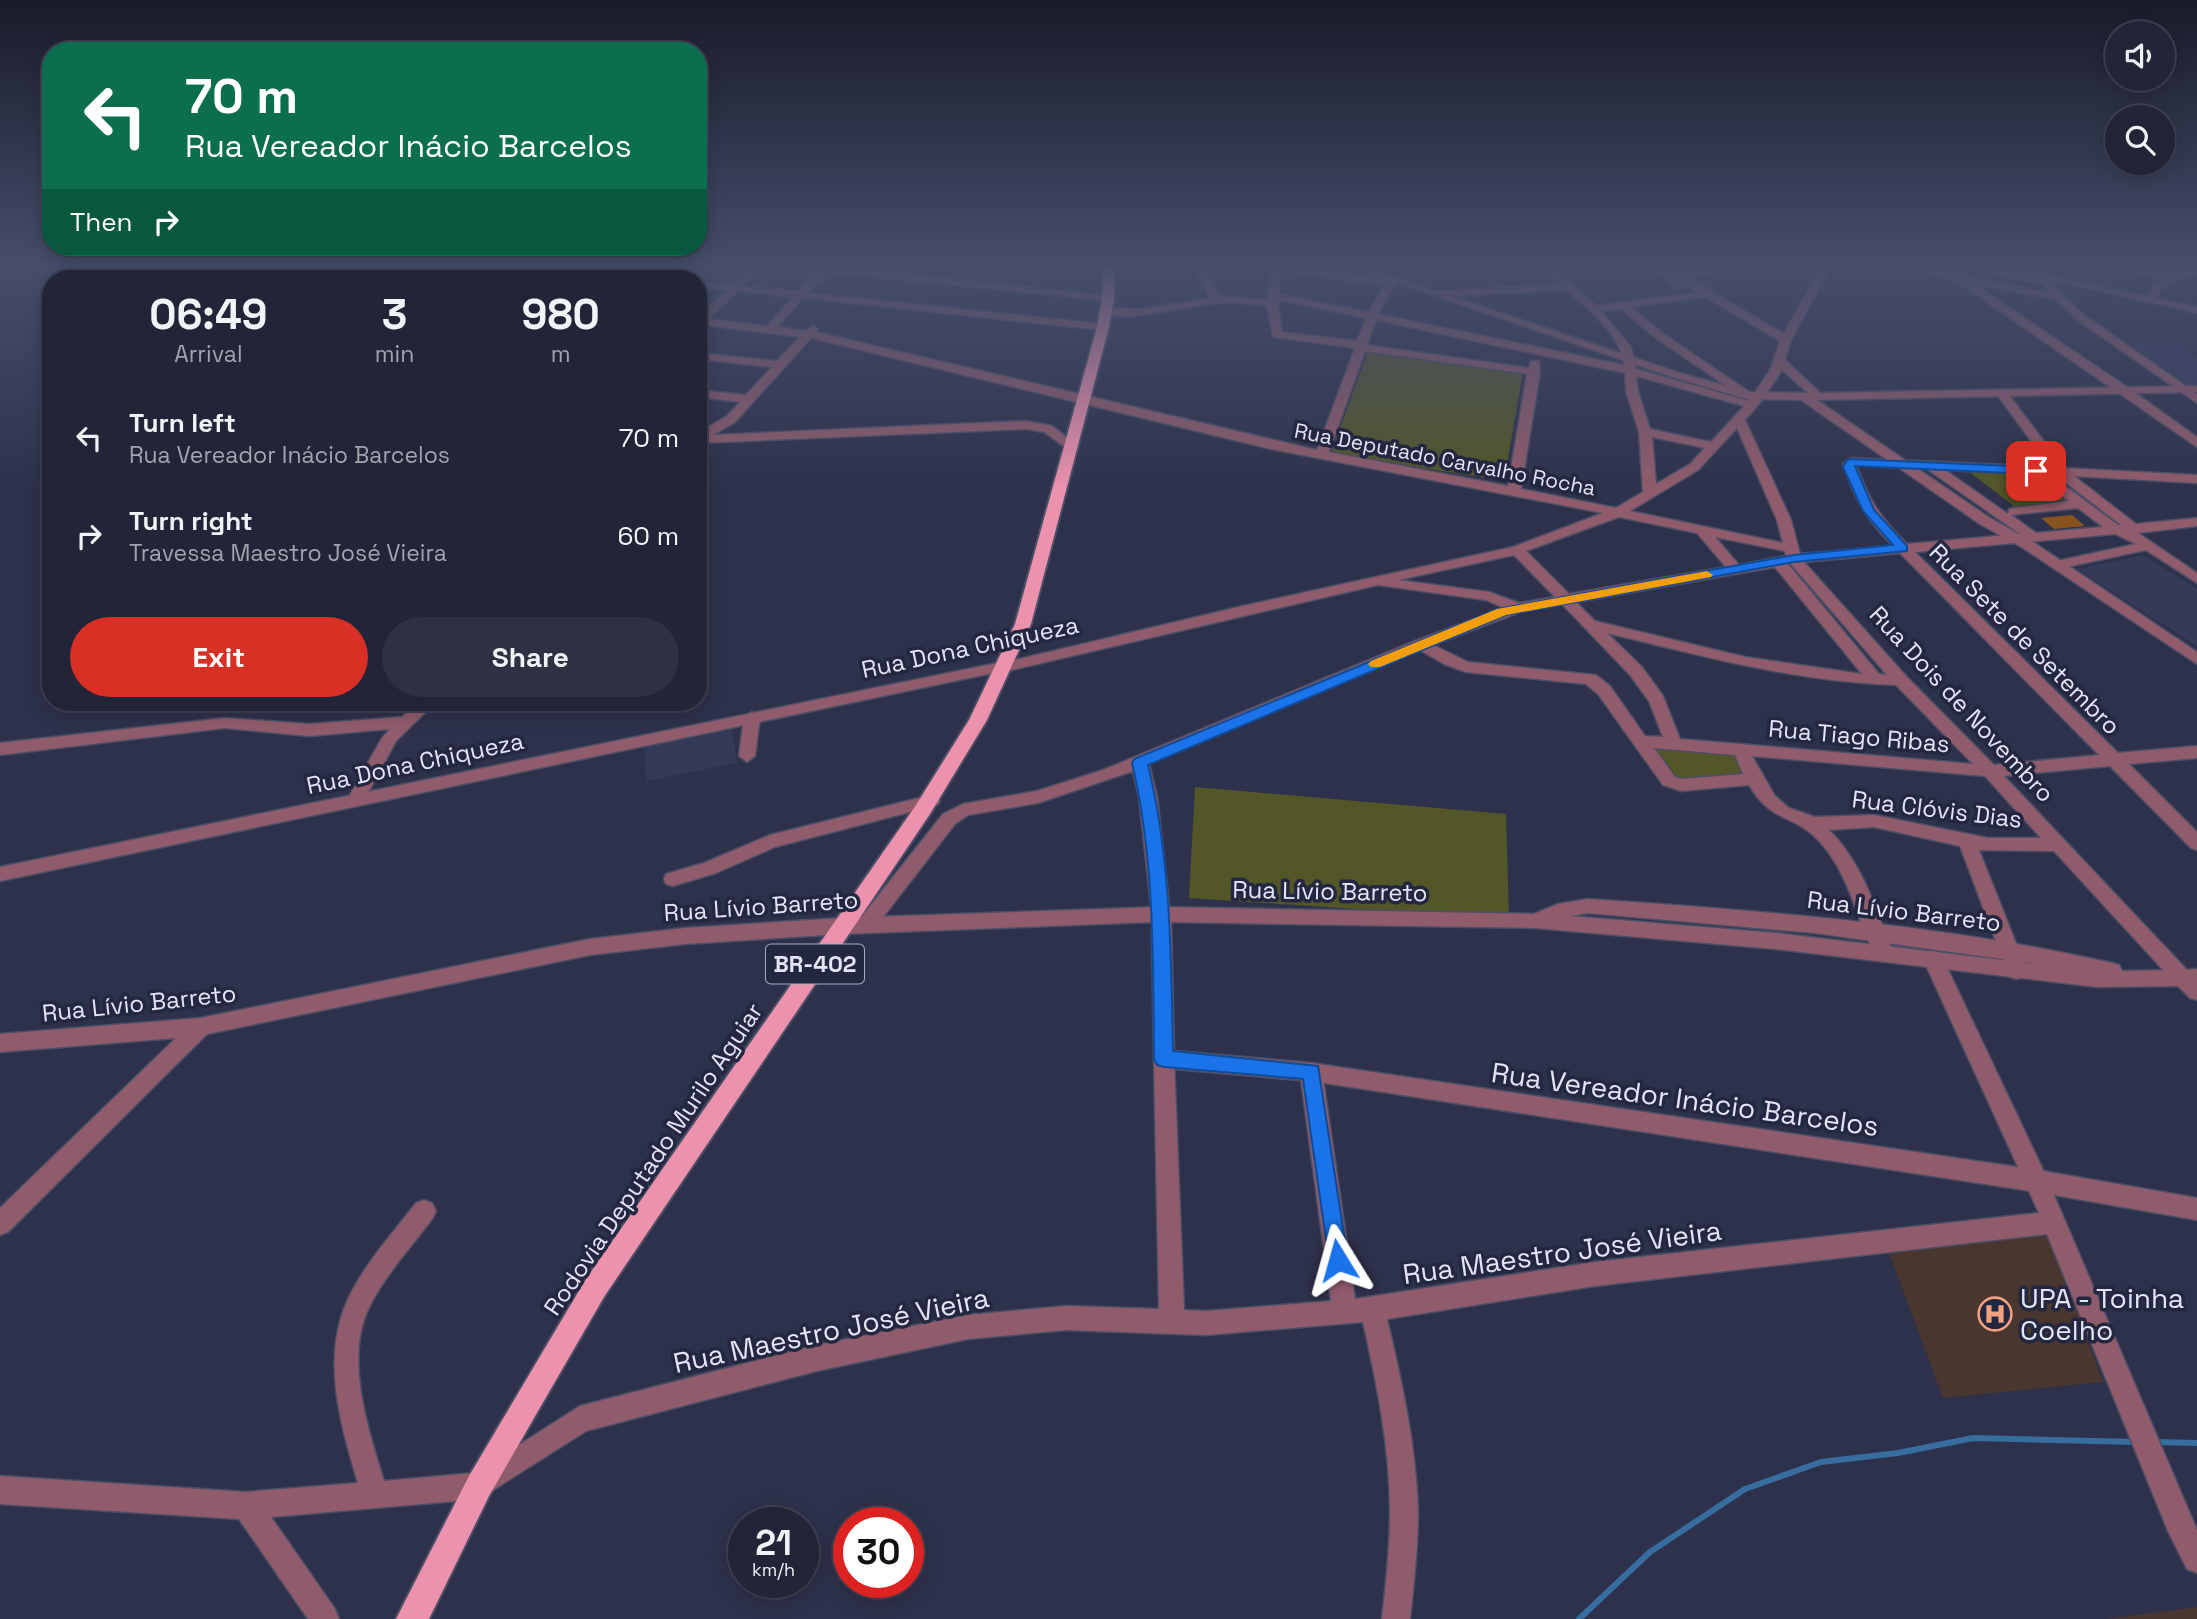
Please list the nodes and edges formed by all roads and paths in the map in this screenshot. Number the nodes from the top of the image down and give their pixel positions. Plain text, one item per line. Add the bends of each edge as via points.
1 (801, 342) edge
2 (855, 342) edge
3 (1099, 342) edge
4 (1320, 342) edge
5 (1363, 342) edge
6 (1496, 342) edge
7 (1568, 342) edge
8 (1621, 342) edge
9 (1668, 342) edge
10 (1786, 342) edge
11 (2058, 342) edge
12 (2114, 342) edge
13 (1361, 346) junction
14 (1537, 350) junction
15 (707, 357) edge
16 (1630, 364) junction
17 (779, 365) junction
18 (1778, 366) junction
19 (1534, 372) junction
20 (2197, 389) edge
21 (2183, 390) junction
22 (2126, 391) junction
23 (2002, 393) junction
24 (707, 394) edge
25 (1804, 397) junction
26 (1819, 397) junction
27 (749, 399) junction
28 (1088, 399) junction
29 (1753, 399) junction
30 (2197, 399) edge
31 (1739, 420) junction
32 (1861, 431) junction
33 (1645, 432) junction
34 (707, 433) edge
35 (707, 438) edge
36 (2197, 443) edge
37 (1072, 446) junction
38 (1714, 446) junction
39 (1321, 456) junction
40 (1910, 465) junction
41 (1932, 466) junction
42 (1954, 466) junction
43 (2036, 471) junction
44 (2060, 472) junction
45 (2197, 479) edge
46 (1514, 491) junction
47 (1650, 493) junction
48 (2080, 504) junction
49 (2014, 512) junction
50 (1617, 513) junction
51 (2197, 522) edge
52 (2115, 529) junction
53 (1702, 530) junction
54 (2134, 532) junction
55 (2029, 539) junction
56 (2146, 546) junction
57 (1903, 548) junction
58 (1517, 550) junction
59 (1787, 556) junction
60 (2057, 565) junction
61 (1735, 569) junction
62 (2197, 579) edge
63 (1375, 581) junction
64 (1566, 599) junction
65 (1517, 608) junction
66 (1593, 625) junction
67 (1420, 644) junction
68 (2196, 657) edge
69 (1007, 666) junction
70 (1875, 680) junction
71 (1900, 680) junction
72 (419, 711) edge
73 (752, 717) junction
74 (407, 722) junction
75 (1642, 741) junction
76 (1673, 743) junction
77 (0, 749) edge
78 (1741, 750) junction
79 (2197, 752) edge
80 (747, 756) dead end
81 (2114, 760) junction
82 (1140, 763) junction
83 (1990, 771) junction
84 (1753, 779) junction
85 (356, 800) junction
86 (931, 801) junction
87 (1812, 824) junction
88 (1967, 841) junction
89 (2197, 843) edge
90 (2056, 844) junction
91 (2, 877) edge
92 (673, 879) dead end
93 (1161, 914) junction
94 (1535, 920) junction
95 (866, 925) junction
96 (842, 926) junction
97 (1875, 931) junction
98 (2011, 951) junction
99 (1883, 952) junction
100 (1933, 959) junction
101 (2017, 971) junction
102 (2141, 979) junction
103 (2192, 982) edge
104 (201, 1027) junction
105 (0, 1044) edge
106 (1164, 1059) junction
107 (1311, 1072) junction
108 (2037, 1181) junction
109 (2197, 1209) edge
110 (424, 1211) dead end
111 (2053, 1222) junction
112 (0, 1224) edge
113 (1372, 1309) junction
114 (1345, 1311) junction
115 (1172, 1321) junction
116 (479, 1486) junction
117 (0, 1490) edge
118 (375, 1495) junction
119 (246, 1506) junction
120 (2197, 1559) edge
121 (325, 1619) edge
122 (412, 1619) edge
123 (1396, 1619) edge

1 - 17 street
2 - 28 street, Rua Deputado Carvalho Rocha
3 - 28 highway, Rodovia Deputado Murilo Aguiar / BR-402
4 - 13 street
5 - 13 street
6 - 14 street
7 - 16 street
8 - 16 street
9 - 29 street
10 - 18 street, Rua Dona Chiqueza
11 - 22 street
12 - 21 street
13 - 19 street
13 - 39 street
14 - 16 street
14 - 19 street
15 - 17 street
16 - 29 street
16 - 33 street via 1632,391
17 - 27 street
18 - 25 street
18 - 26 street
18 - 29 street, Rua Dona Chiqueza
19 - 46 street
20 - 21 street
21 - 22 street
21 - 30 street
22 - 23 street
22 - 36 street
23 - 26 street
23 - 44 street
24 - 27 street
25 - 26 street
25 - 29 street
25 - 32 street
26 - 32 street
27 - 34 street via 730,419
28 - 37 highway, Rodovia Deputado Murilo Aguiar / BR-402
28 - 39 street, Rua Deputado Carvalho Rocha
29 - 31 street, Rua Dona Chiqueza
31 - 38 street, Rua Dona Chiqueza
31 - 59 street, Rua Dois de Novembro via 1784,520
32 - 40 street
33 - 38 street
33 - 47 street
35 - 37 street via 1026,425 1048,429
37 - 69 highway, Rodovia Deputado Murilo Aguiar / BR-402
38 - 47 street, Rua Dona Chiqueza via 1694,467
39 - 46 street, Rua Deputado Carvalho Rocha
40 - 41 street
40 - 55 street via 1991,521
40 - 57 street, Rua Sete de Setembro via 1849,464 1869,511
41 - 42 street
41 - 55 street
42 - 43 street
42 - 49 street
43 - 44 street
43 - 48 street
44 - 45 street
44 - 54 street
46 - 50 street, Rua Deputado Carvalho Rocha
47 - 50 street, Rua Dona Chiqueza
48 - 49 street
48 - 52 street
49 - 55 street
50 - 53 street, Rua Deputado Carvalho Rocha
50 - 58 street, Rua Dona Chiqueza
51 - 54 street
52 - 54 street
52 - 55 street
53 - 59 street, Rua Deputado Carvalho Rocha
53 - 61 street
54 - 56 street
55 - 57 street
55 - 60 street
56 - 60 street
56 - 62 street
57 - 59 street
57 - 81 street, Rua Sete de Setembro
58 - 63 street, Rua Dona Chiqueza
58 - 64 street
59 - 61 street
59 - 70 street
59 - 71 street, Rua Dois de Novembro
60 - 68 street
61 - 64 street
63 - 65 street via 1489,596
63 - 69 street, Rua Dona Chiqueza
64 - 65 street
64 - 66 street
65 - 67 street
66 - 70 street via 1810,673
66 - 76 street via 1648,686
67 - 75 street via 1466,667 1590,679 1604,690
67 - 82 street
69 - 73 street, Rua Dona Chiqueza
69 - 86 highway, Rodovia Deputado Murilo Aguiar / BR-402
70 - 71 street
71 - 83 street, Rua Dois de Novembro
72 - 74 street
73 - 80 street
73 - 85 street, Rua Dona Chiqueza
74 - 77 street via 309,730 225,723
74 - 85 street via 390,738
75 - 76 street, Rua Tiago Ribas
75 - 84 street via 1662,774 1674,784
76 - 78 street, Rua Tiago Ribas
78 - 83 street, Rua Tiago Ribas
78 - 84 street
79 - 81 street, Rua Tiago Ribas
81 - 83 street, Rua Tiago Ribas
81 - 89 street, Rua Sete de Setembro
82 - 93 street
82 - 95 street via 1057,791 955,814
83 - 90 street, Rua Dois de Novembro
84 - 87 street via 1778,808
85 - 91 street, Rua Dona Chiqueza
86 - 92 street via 771,842
86 - 96 highway, Rodovia Deputado Murilo Aguiar / BR-402
87 - 88 street, Rua Clóvis Dias via 1892,823
87 - 97 street via 1845,862
88 - 90 street, Rua Clóvis Dias
88 - 98 street
90 - 103 street, Rua Dois de Novembro
93 - 94 street, Rua Lívio Barreto
93 - 95 street, Rua Lívio Barreto
93 - 106 street
94 - 97 street, Rua Lívio Barreto via 1588,906
94 - 99 street, Rua Lívio Barreto
95 - 96 street, Rua Lívio Barreto
96 - 104 street, Rua Lívio Barreto via 590,947
96 - 116 highway, Rodovia Deputado Murilo Aguiar / BR-402 via 595,1288
97 - 98 street, Rua Lívio Barreto
97 - 99 street
98 - 101 street
98 - 102 street, Rua Lívio Barreto
99 - 100 street, Rua Lívio Barreto
100 - 101 street, Rua Lívio Barreto
100 - 108 street
101 - 102 street, Rua Lívio Barreto
102 - 103 street, Rua Lívio Barreto
104 - 105 street, Rua Lívio Barreto
104 - 112 street
106 - 107 street, Rua Vereador Inácio Barcelos
106 - 115 street
107 - 108 street, Rua Vereador Inácio Barcelos
107 - 114 street
108 - 109 street, Rua Vereador Inácio Barcelos
108 - 111 street
110 - 118 street via 365,1292 351,1320 348,1354 354,1424
111 - 113 street, Rua Maestro José Vieira via 1608,1273
111 - 120 street
113 - 114 street, Rua Maestro José Vieira
113 - 123 street via 1401,1471 1404,1511
114 - 115 street, Rua Maestro José Vieira via 1206,1323
115 - 116 street, Rua Maestro José Vieira via 1066,1318 999,1323 817,1358 580,1419
116 - 118 street
116 - 122 highway, Rodovia Deputado Murilo Aguiar / BR-402
117 - 119 street
118 - 119 street
119 - 121 street

